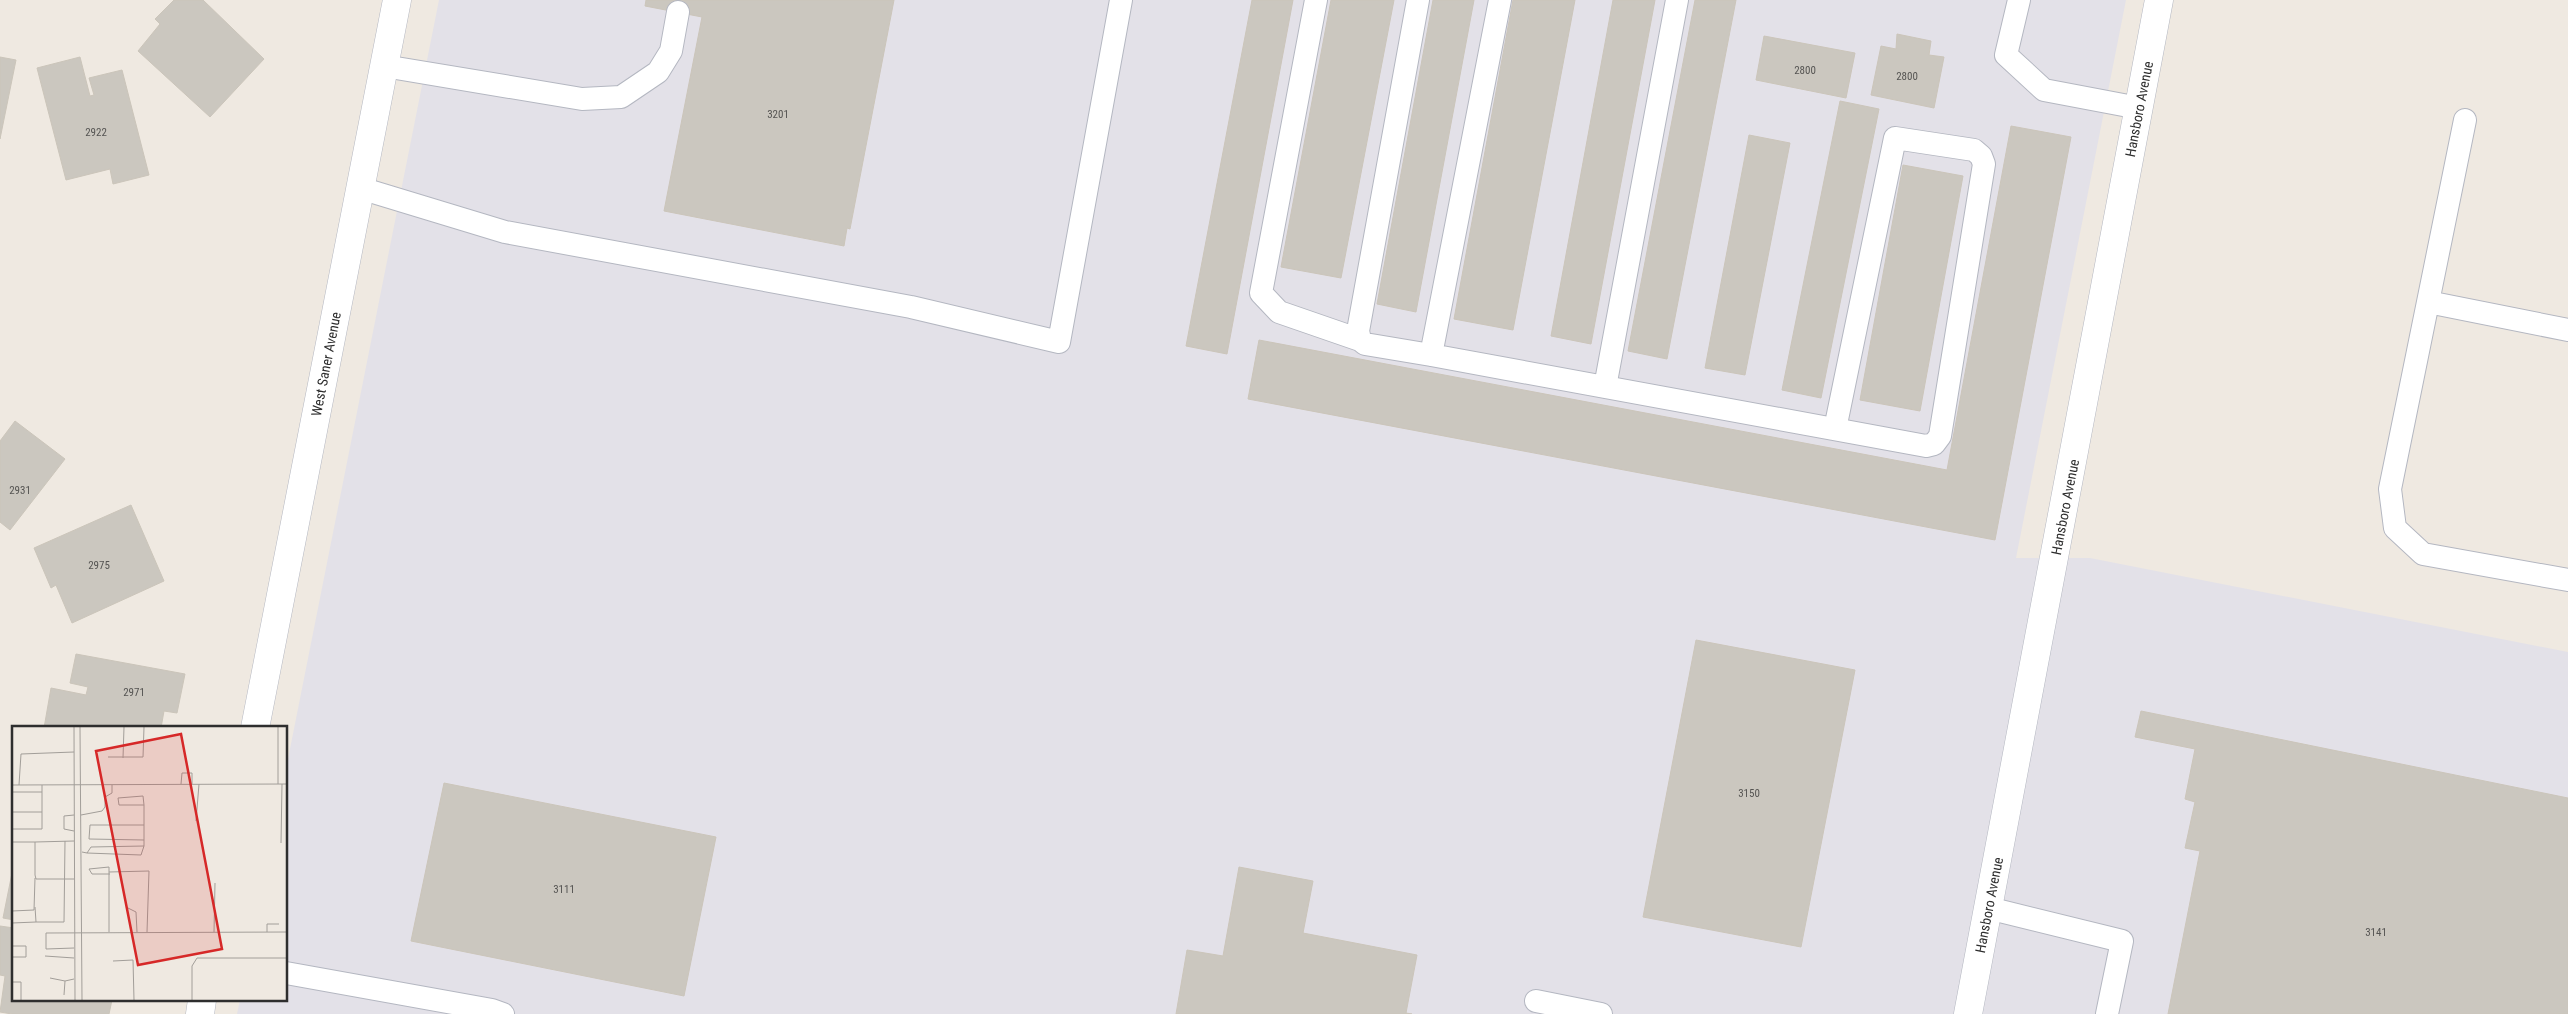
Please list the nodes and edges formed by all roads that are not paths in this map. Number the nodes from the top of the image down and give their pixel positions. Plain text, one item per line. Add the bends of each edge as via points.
1 (397, 0) edge
2 (1121, 0) edge
3 (1316, 0) edge
4 (1418, 0) edge
5 (1500, 0) edge
6 (1677, 0) edge
7 (2019, 0) edge
8 (2160, 0) edge
9 (678, 12) dead end
10 (384, 66) junction
11 (2139, 108) junction
12 (2465, 120) dead end
13 (360, 188) junction
14 (2428, 302) junction
15 (2568, 330) edge
16 (1360, 340) junction
17 (1431, 355) junction
18 (1605, 387) junction
19 (1835, 429) junction
20 (2568, 580) edge
21 (256, 726) edge
22 (1988, 908) junction
23 (288, 973) edge
24 (1536, 1001) dead end
25 (503, 1014) edge
26 (1601, 1014) edge
27 (1968, 1014) edge
28 (2107, 1014) edge

1 - 10 street, West Saner Avenue
2 - 13 lane via 1058,342 911,307 505,232
3 - 16 lane via 1261,292 1279,312
4 - 16 lane via 1358,331
5 - 17 lane
6 - 18 lane
7 - 11 lane via 2006,55 2044,90
8 - 11 street, Hansboro Avenue
9 - 10 lane via 671,51 658,72 622,97 582,99
10 - 13 street, West Saner Avenue
11 - 22 street, Hansboro Avenue
12 - 14 lane
13 - 21 street, West Saner Avenue
14 - 15 lane
14 - 20 lane via 2390,489 2395,528 2423,554
16 - 17 lane via 1365,344
17 - 18 lane
18 - 19 lane
19 - 19 lane via 1926,446 1934,444 1940,436 1984,164 1974,150 1895,138
22 - 27 street, Hansboro Avenue
22 - 28 lane via 2122,941
23 - 25 lane
24 - 26 lane

